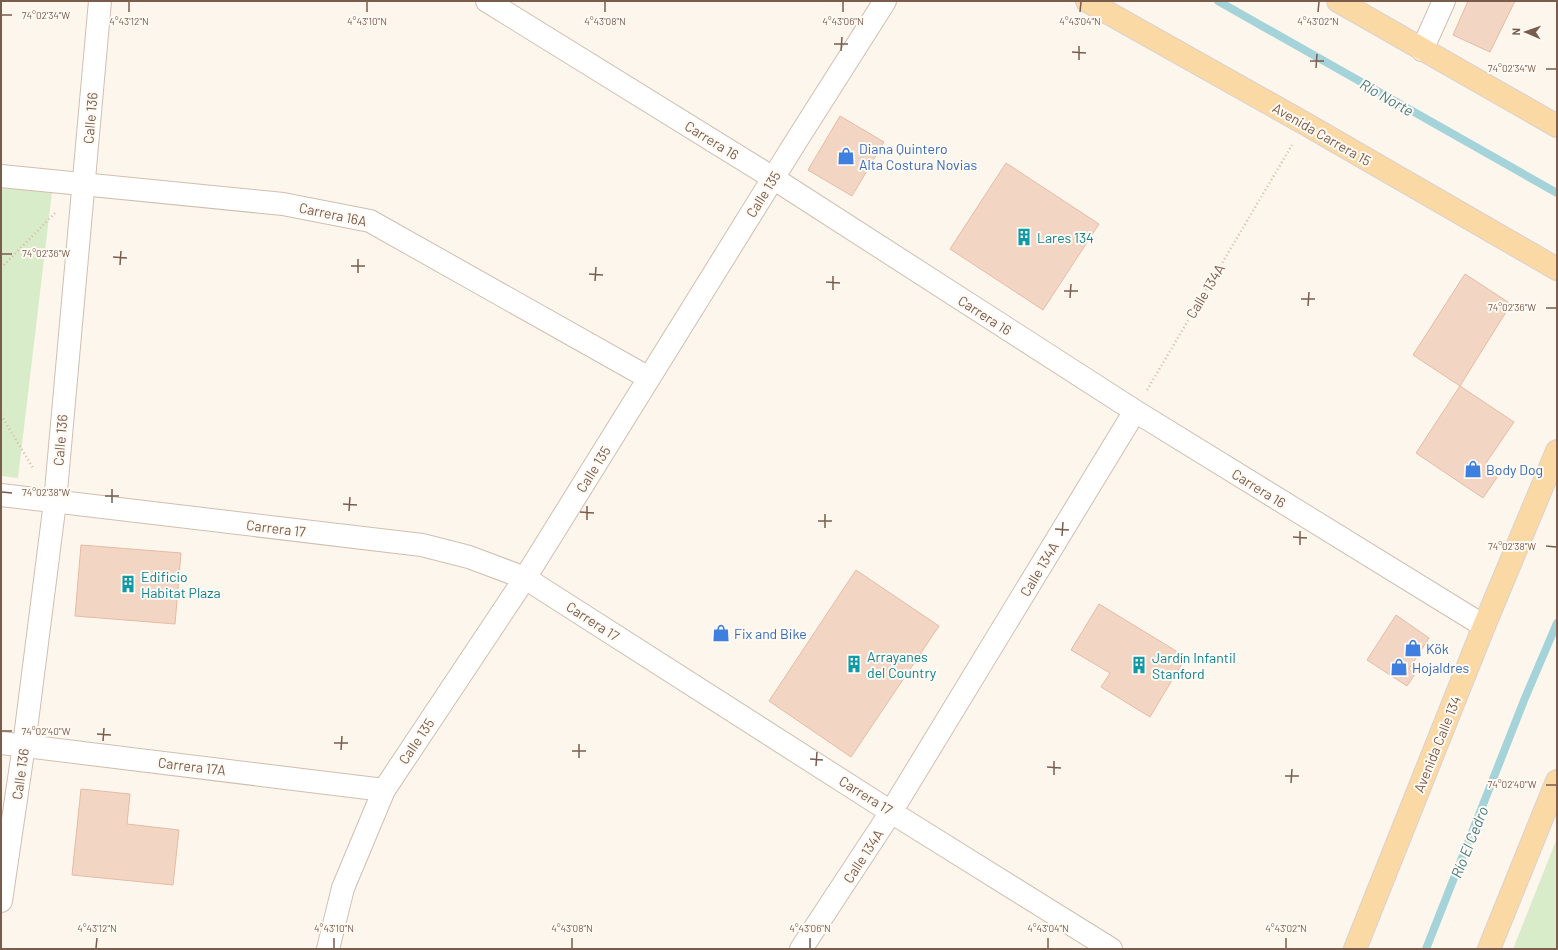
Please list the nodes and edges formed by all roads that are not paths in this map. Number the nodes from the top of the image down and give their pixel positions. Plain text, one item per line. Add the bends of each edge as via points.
1 (100, 1) edge
2 (487, 1) edge
3 (885, 1) edge
4 (1086, 1) edge
5 (1338, 1) edge
6 (1444, 1) edge
7 (1422, 50) junction
8 (1557, 126) edge
9 (1, 176) edge
10 (773, 178) junction
11 (84, 184) junction
12 (1557, 269) edge
13 (649, 378) junction
14 (1134, 411) junction
15 (1557, 451) edge
16 (1, 495) edge
17 (55, 502) junction
18 (524, 578) junction
19 (1484, 626) junction
20 (1, 743) edge
21 (24, 745) junction
22 (1557, 781) edge
23 (384, 790) junction
24 (892, 812) junction
25 (1, 902) edge
26 (328, 949) edge
27 (801, 949) edge
28 (1111, 949) edge
29 (1355, 949) edge
30 (1489, 949) edge

1 - 11 street, Calle 136
2 - 10 street, Carrera 16
3 - 10 street, Calle 135
4 - 12 main road, Avenida Carrera 15
5 - 7 main road
6 - 7 street
7 - 8 main road
9 - 11 street, Carrera 16A
10 - 13 street, Calle 135
10 - 14 street, Carrera 16
11 - 13 street, Carrera 16A via 283,204 370,221
11 - 17 street, Calle 136
13 - 18 street, Calle 135
14 - 19 street, Carrera 16
14 - 24 street, Calle 134A
15 - 19 main road, Avenida Calle 134
16 - 17 street, Carrera 17
17 - 18 street, Carrera 17 via 422,545 469,557
17 - 21 street, Calle 136
18 - 23 street, Calle 135
18 - 24 street, Carrera 17
19 - 29 main road, Avenida Calle 134
20 - 21 street, Carrera 17A
21 - 23 street, Carrera 17A
21 - 25 street, Calle 136
22 - 30 main road
23 - 26 street, Calle 135 via 343,888
24 - 27 street, Calle 134A
24 - 28 street, Carrera 17

